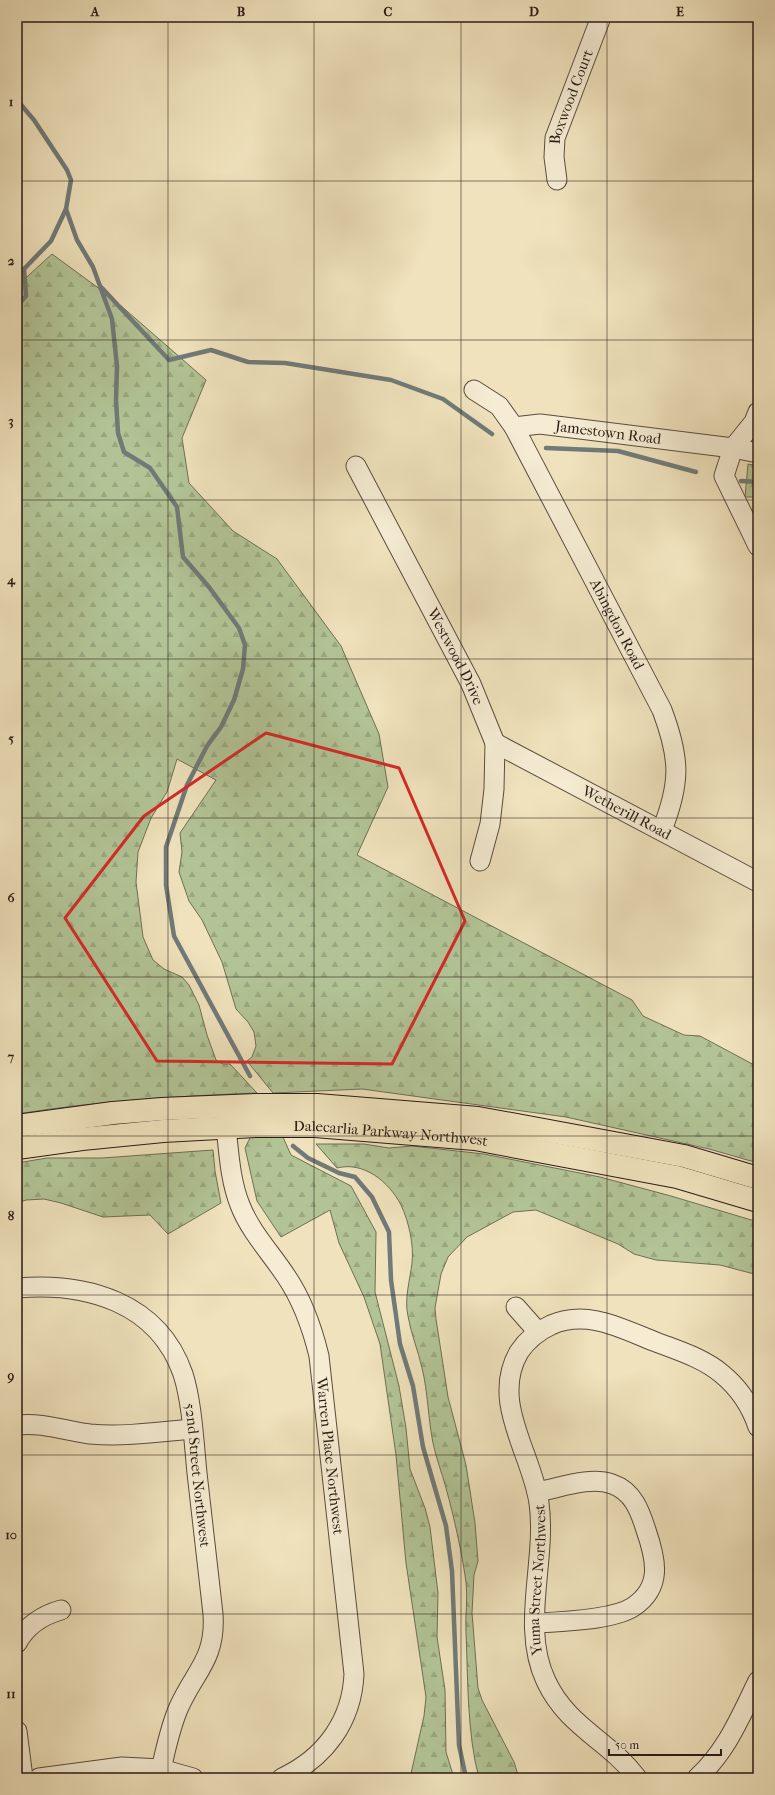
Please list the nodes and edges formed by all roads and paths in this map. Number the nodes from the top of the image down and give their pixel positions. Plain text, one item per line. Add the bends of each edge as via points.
1 (600, 17) edge
2 (557, 180) dead end
3 (474, 390) dead end
4 (758, 412) edge
5 (514, 427) junction
6 (733, 448) junction
7 (758, 453) edge
8 (356, 466) dead end
9 (758, 546) edge
10 (495, 743) junction
11 (662, 830) junction
12 (480, 862) dead end
13 (758, 882) edge
14 (17, 1126) edge
15 (226, 1127) junction
16 (17, 1148) edge
17 (758, 1178) edge
18 (758, 1201) edge
19 (17, 1288) edge
20 (516, 1307) dead end
21 (538, 1332) junction
22 (17, 1425) edge
23 (758, 1427) edge
24 (192, 1429) junction
25 (537, 1492) junction
26 (61, 1610) dead end
27 (535, 1623) junction
28 (17, 1643) edge
29 (758, 1681) edge
30 (17, 1731) edge
31 (161, 1770) junction
32 (23, 1778) edge
33 (39, 1778) edge
34 (193, 1778) edge
35 (282, 1778) edge
36 (638, 1778) edge
37 (698, 1778) edge

1 - 2 street, Boxwood Court via 555,138
3 - 5 street via 499,406
4 - 6 street via 754,422
5 - 6 street, Jamestown Road via 540,424
5 - 11 street, Abingdon Road via 662,710 670,730 677,772 672,804
6 - 7 street, Jamestown Road
6 - 9 street via 724,476
8 - 10 street, Westwood Drive via 471,684
10 - 11 street, Wetherill Road
10 - 12 street, Westwood Drive via 490,824
11 - 13 street, Wetherill Road
14 - 17 main road, Dalecarlia Parkway Northwest via 162,1109 317,1105 478,1118 684,1156
15 - 16 main road, Dalecarlia Parkway Northwest via 114,1135
15 - 18 main road, Dalecarlia Parkway Northwest via 315,1126 475,1140 677,1176
15 - 35 street, Warren Place Northwest via 231,1175 240,1206 250,1227 286,1275 302,1304 313,1331 319,1356 354,1674 348,1710 334,1737 309,1762
19 - 24 street, 52nd Street Northwest via 65,1288 95,1292 143,1317 166,1342 180,1366
20 - 21 street
21 - 23 street, Yuma Street Northwest via 564,1320 593,1319 698,1359 722,1374 735,1387 746,1401
21 - 25 street, Yuma Street Northwest via 517,1357 509,1378 508,1393 511,1415
22 - 24 street via 36,1424 107,1435
24 - 31 street, 52nd Street Northwest via 213,1631 207,1659 186,1692 175,1717
25 - 27 street, Yuma Street Northwest via 541,1532
25 - 27 street via 594,1482 613,1484 624,1490 640,1510 656,1565 650,1588 640,1601 627,1610 582,1619
26 - 28 street via 40,1618
27 - 36 street, Yuma Street Northwest via 539,1662 557,1700 580,1727 616,1755
29 - 37 street via 724,1747
30 - 32 street
31 - 33 street via 122,1767
31 - 34 street

